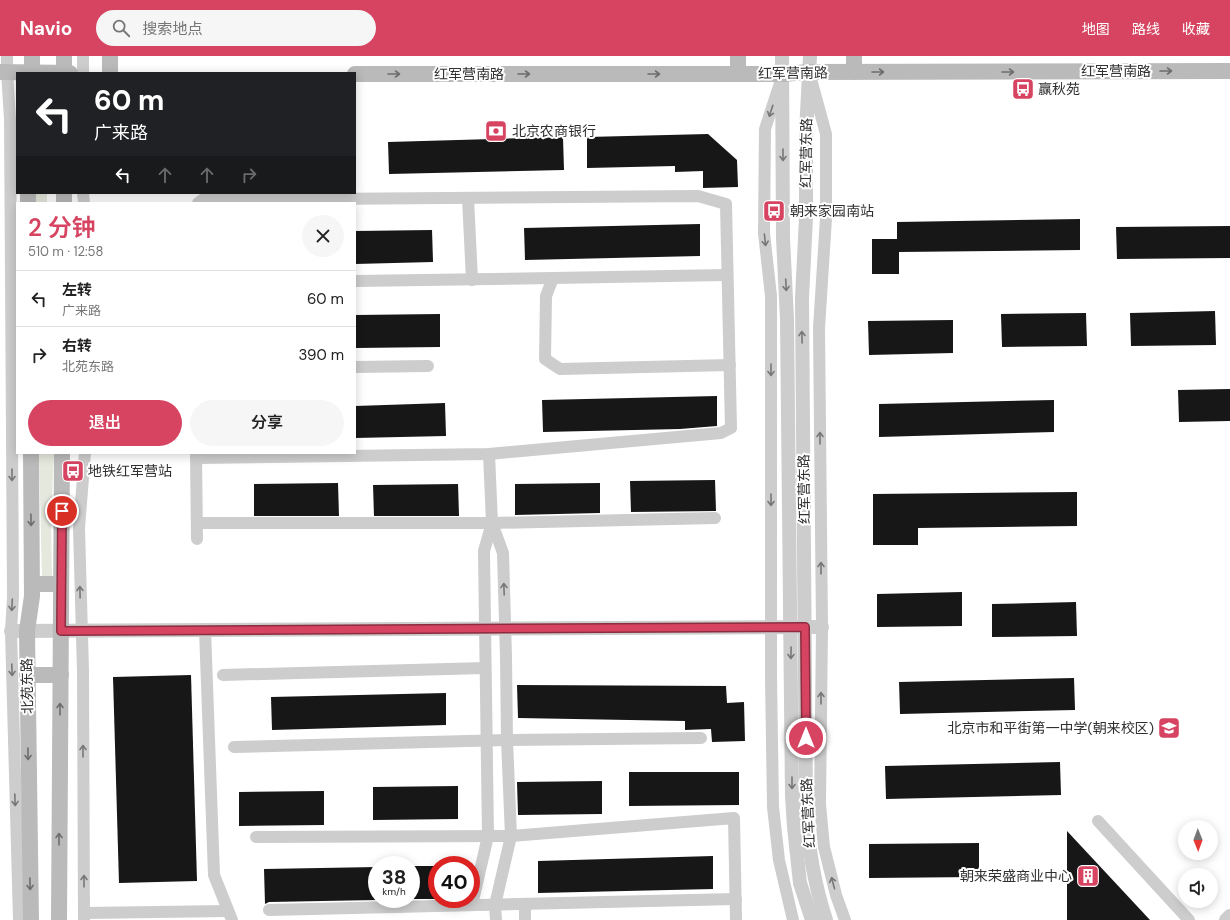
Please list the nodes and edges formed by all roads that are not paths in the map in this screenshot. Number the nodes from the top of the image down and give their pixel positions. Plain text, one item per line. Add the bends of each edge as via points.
1 (7, 56) edge
2 (32, 56) edge
3 (64, 56) edge
4 (83, 56) edge
5 (110, 56) edge
6 (738, 56) edge
7 (782, 56) edge
8 (810, 56) edge
9 (854, 56) edge
10 (1230, 71) edge
11 (3, 72) edge
12 (16, 72) edge
13 (32, 72) edge
14 (64, 72) edge
15 (83, 72) edge
16 (110, 72) edge
17 (809, 72) junction
18 (854, 72) junction
19 (356, 74) edge
20 (738, 74) junction
21 (783, 74) junction
22 (468, 198) junction
23 (199, 202) edge
24 (727, 275) junction
25 (553, 278) junction
26 (472, 280) junction
27 (356, 281) edge
28 (730, 365) junction
29 (428, 366) dead end
30 (356, 367) edge
31 (31, 454) edge
32 (62, 454) edge
33 (85, 454) edge
34 (489, 454) junction
35 (196, 456) edge
36 (715, 518) dead end
37 (196, 523) junction
38 (492, 523) junction
39 (197, 539) dead end
40 (32, 584) junction
41 (61, 584) junction
42 (771, 627) junction
43 (798, 627) junction
44 (822, 627) junction
45 (504, 628) junction
46 (485, 629) junction
47 (205, 630) junction
48 (19, 631) junction
49 (61, 631) junction
50 (81, 631) junction
51 (485, 668) junction
52 (27, 675) junction
53 (223, 675) dead end
54 (61, 676) junction
55 (701, 738) dead end
56 (486, 740) junction
57 (506, 740) junction
58 (234, 748) dead end
59 (1098, 821) dead end
60 (488, 836) junction
61 (511, 836) junction
62 (256, 837) dead end
63 (480, 870) edge
64 (736, 899) junction
65 (525, 904) junction
66 (480, 905) edge
67 (495, 905) junction
68 (428, 906) edge
69 (269, 910) dead end
70 (230, 915) edge
71 (62, 916) edge
72 (84, 916) edge
73 (1230, 916) edge
74 (18, 920) edge
75 (30, 920) edge
76 (496, 920) edge
77 (525, 920) edge
78 (736, 920) edge
79 (793, 920) edge
80 (812, 920) edge
81 (826, 920) edge
82 (845, 920) edge
83 (1189, 920) edge
84 (1226, 920) edge

1 - 11 street
2 - 13 main road
3 - 14 main road
4 - 15 street
5 - 16 main road
6 - 20 main road
7 - 21 street, 红军营东路
8 - 17 street, 红军营东路
9 - 18 main road
18 -> 10 main road, 红军营南路
11 - 12 main road
11 -> 48 street via 10,126 13,597
17 - 18 main road, 红军营南路
17 - 21 main road, 红军营南路
43 -> 17 street, 红军营东路 via 802,298
44 -> 17 street via 819,328 826,218 826,134
19 -> 20 main road, 红军营南路
20 - 21 main road, 红军营南路
21 -> 42 street via 765,129 764,233 771,296
21 -> 43 street, 红军营东路 via 783,238
22 - 23 street
22 - 24 street via 698,196 726,204
22 - 26 street
24 - 25 street
24 - 28 street
25 - 26 street
25 - 28 street via 546,296 545,359 560,369
26 - 27 street
28 - 34 street via 731,428 721,433
29 - 30 street
31 -> 40 main road, 北苑东路
32 - 41 main road
50 -> 33 street via 79,528
34 - 35 street
34 - 38 street
35 - 37 street
36 - 38 street
37 - 38 street
37 - 39 street
45 -> 38 street via 503,553
38 - 46 street via 484,551
40 - 41 main road
40 - 48 main road, 北苑东路 via 32,596
41 - 49 main road
42 - 43 street
42 - 45 street
42 - 79 street via 773,807 779,860
43 - 44 street
43 -> 80 street, 红军营东路 via 792,796 800,883
43 - 81 street, 红军营东路 via 808,838 815,882
82 -> 44 street via 829,869 822,824
45 - 46 street
45 - 57 street
46 - 47 street
46 - 51 street
47 - 50 street
47 - 70 street via 214,875
48 - 49 street
48 - 52 main road, 北苑东路
48 -> 74 street
49 - 50 street
49 - 54 main road
72 -> 50 street
51 - 53 street
51 - 56 street
52 - 54 main road
52 -> 75 main road, 北苑东路
71 -> 54 main road
55 - 57 street
56 - 57 street
56 - 58 street
56 - 60 street
57 - 61 street
59 - 83 street
60 - 61 street
60 - 62 street
60 - 63 street
61 - 64 street via 734,818
61 - 67 street
64 - 65 street
64 - 78 street
65 - 67 street
65 - 77 street
66 - 67 street
67 - 76 street
68 - 69 street
70 - 72 street
73 - 84 street

